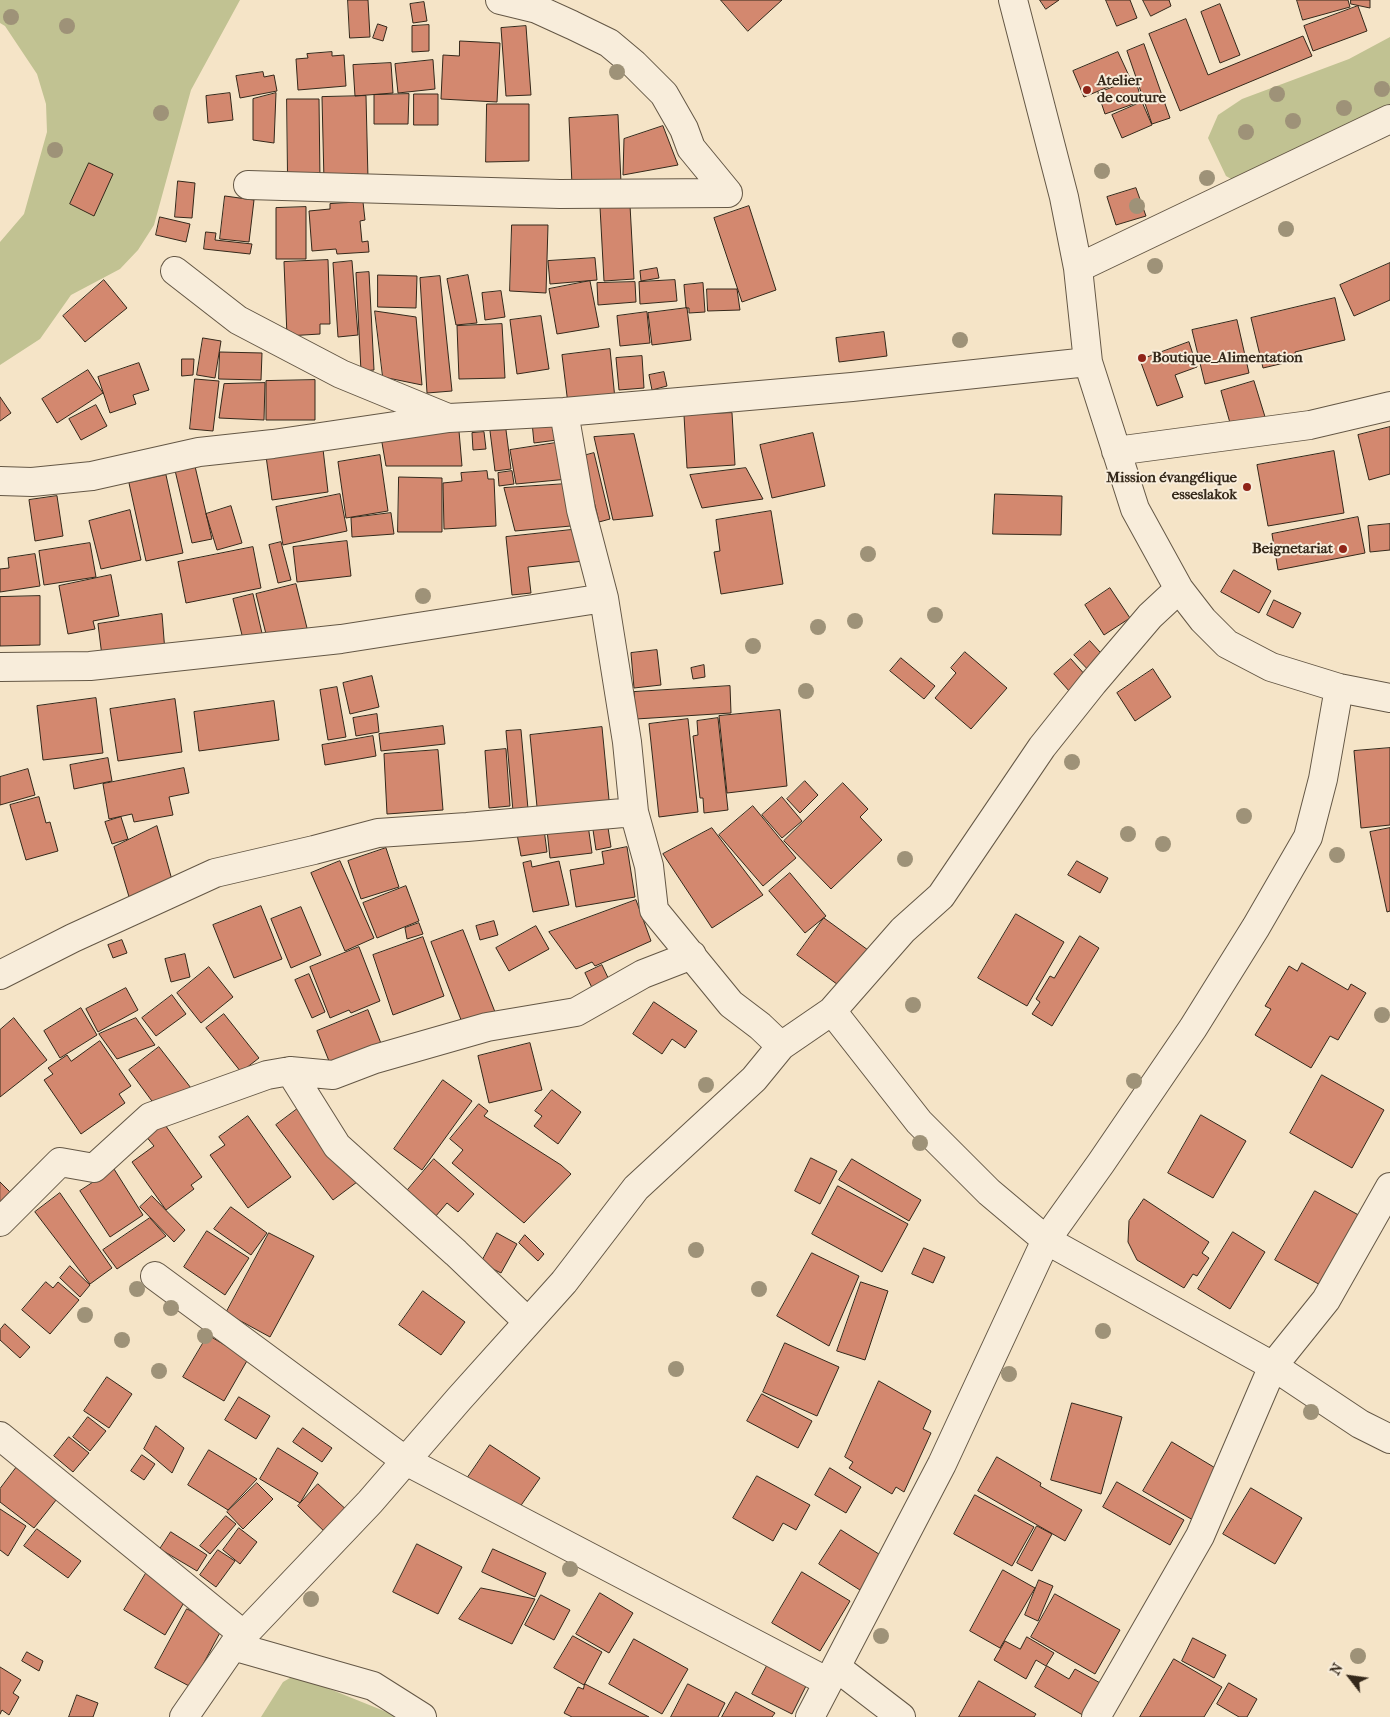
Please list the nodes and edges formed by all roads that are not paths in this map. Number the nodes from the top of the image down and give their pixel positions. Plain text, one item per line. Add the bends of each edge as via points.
1 (500, 0) edge
2 (1013, 0) edge
3 (1390, 119) edge
4 (248, 185) dead end
5 (1078, 268) junction
6 (175, 271) dead end
7 (1088, 362) junction
8 (1390, 406) edge
9 (564, 412) junction
10 (449, 418) junction
11 (1116, 451) junction
12 (0, 481) edge
13 (1179, 589) junction
14 (604, 598) junction
15 (0, 667) edge
16 (1339, 688) junction
17 (1390, 698) edge
18 (634, 812) junction
19 (692, 955) junction
20 (0, 975) edge
21 (832, 1011) junction
22 (781, 1046) junction
23 (290, 1071) junction
24 (1390, 1187) edge
25 (0, 1222) edge
26 (1046, 1240) junction
27 (156, 1276) dead end
28 (528, 1322) junction
29 (1273, 1366) junction
30 (0, 1436) edge
31 (1390, 1439) edge
32 (406, 1461) junction
33 (239, 1641) junction
34 (832, 1675) junction
35 (184, 1717) edge
36 (422, 1717) edge
37 (810, 1717) edge
38 (901, 1717) edge
39 (1096, 1717) edge

1 - 4 street via 537,9 572,25 608,43 634,64 664,94 684,128 691,148 728,193 560,194
2 - 5 street via 1064,197
3 - 5 street
5 - 7 street
6 - 10 street via 238,320 341,374
7 - 9 street
7 - 11 street
8 - 11 street via 1310,424
9 - 10 street
9 - 14 street via 581,510
10 - 12 street via 198,452 92,476 32,482
11 - 13 street via 1135,509
13 - 16 street via 1227,644 1271,667
13 - 21 street via 1150,616 1042,747 941,896 903,930
14 - 15 street via 341,639 90,666
14 - 18 street via 627,742
16 - 17 street
16 - 26 street via 1323,779 1308,837 1193,1028
18 - 19 street via 649,866 654,910
18 - 20 street via 378,833 215,873
19 - 22 street via 731,1004
19 - 23 street via 643,974 576,1012 487,1027 375,1059 333,1075
21 - 22 street
21 - 26 street via 919,1122 989,1192
22 - 28 street via 754,1080 636,1188 564,1282
23 - 25 street via 267,1075 150,1117 94,1168 60,1162
23 - 28 street via 337,1146
24 - 29 street via 1326,1300
26 - 29 street
26 - 34 street via 942,1464
27 - 32 street
28 - 32 street
29 - 31 street via 1360,1424
29 - 39 street via 1200,1536
30 - 33 street
32 - 33 street
32 - 34 street
33 - 35 street
33 - 36 street via 373,1686
34 - 37 street
34 - 38 street

